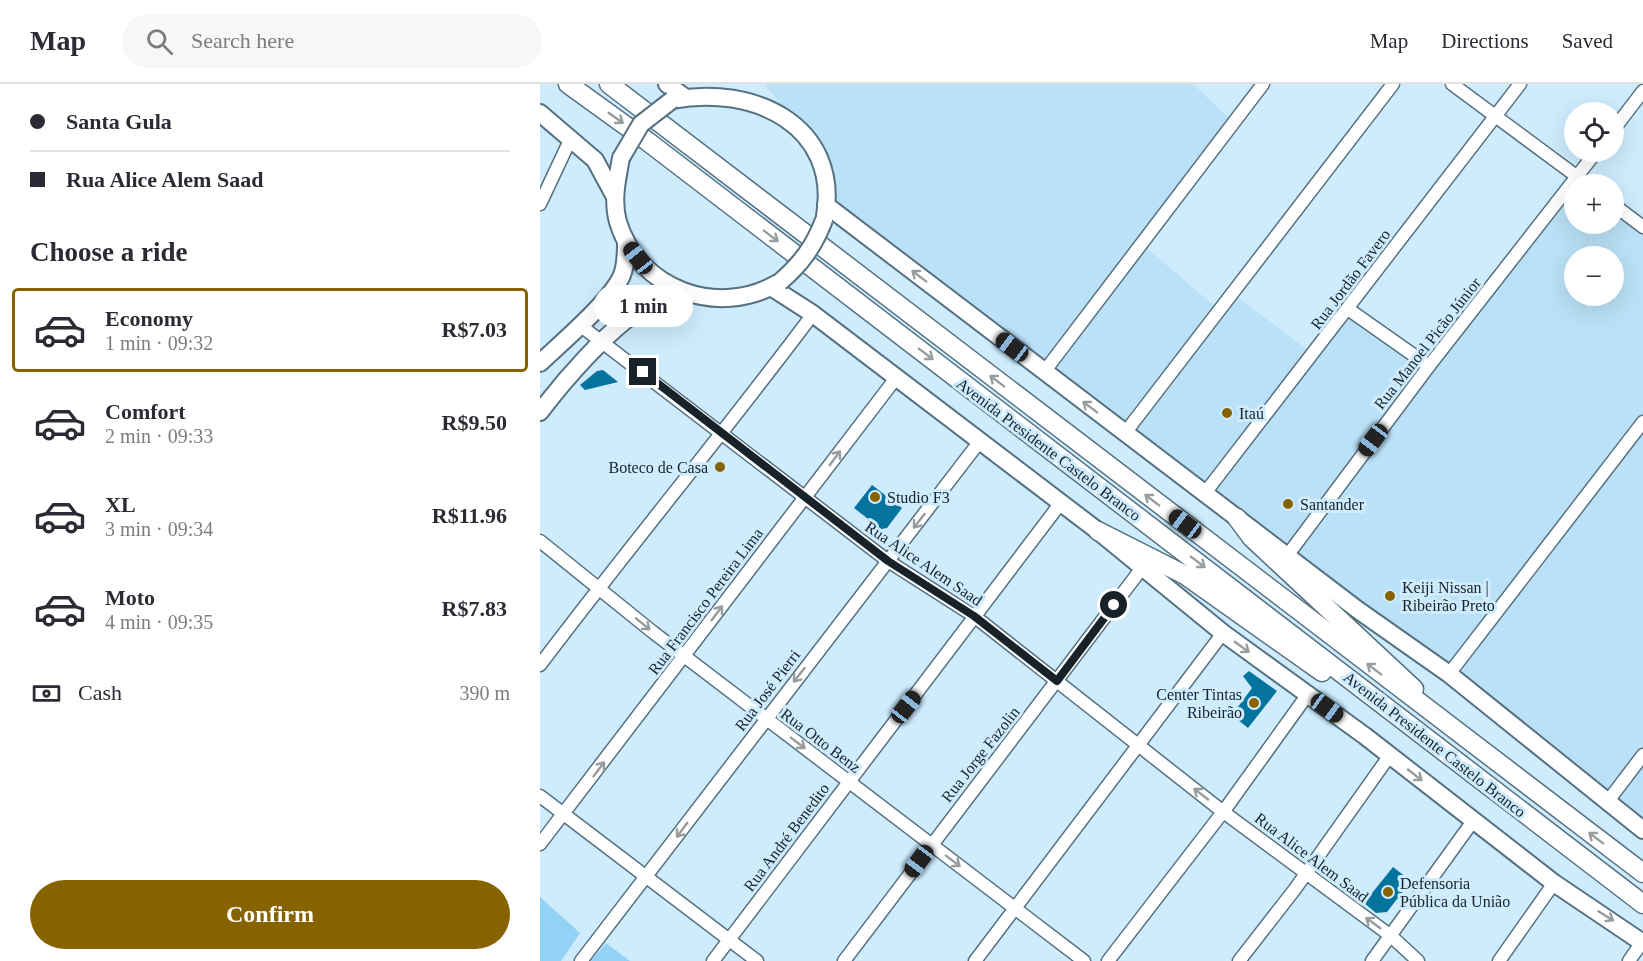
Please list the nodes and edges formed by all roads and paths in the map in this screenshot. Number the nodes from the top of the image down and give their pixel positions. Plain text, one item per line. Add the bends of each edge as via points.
1 (568, 84) edge
2 (609, 84) edge
3 (1263, 84) edge
4 (1393, 84) edge
5 (1452, 84) edge
6 (1520, 84) edge
7 (1643, 91) edge
8 (674, 93) edge
9 (540, 113) edge
10 (1495, 116) junction
11 (1624, 116) edge
12 (571, 138) junction
13 (1588, 162) edge
14 (1573, 174) edge
15 (1579, 174) edge
16 (1564, 194) edge
17 (615, 197) junction
18 (540, 204) edge
19 (825, 212) junction
20 (1624, 213) edge
21 (1643, 227) edge
22 (626, 243) junction
23 (776, 285) junction
24 (684, 293) junction
25 (1348, 309) junction
26 (813, 314) junction
27 (581, 326) junction
28 (603, 342) junction
29 (540, 363) edge
30 (1429, 366) junction
31 (1044, 372) junction
32 (896, 378) junction
33 (540, 412) edge
34 (1643, 422) edge
35 (1125, 433) junction
36 (722, 435) junction
37 (980, 441) junction
38 (1205, 493) junction
39 (805, 498) junction
40 (1060, 504) junction
41 (1237, 518) junction
42 (1098, 531) junction
43 (540, 541) edge
44 (1287, 556) junction
45 (888, 561) junction
46 (1142, 568) junction
47 (597, 588) junction
48 (974, 616) junction
49 (1223, 633) junction
50 (684, 656) junction
51 (540, 665) edge
52 (1449, 674) junction
53 (1057, 681) junction
54 (1308, 694) junction
55 (766, 718) junction
56 (1448, 726) junction
57 (1139, 745) junction
58 (1390, 755) junction
59 (1643, 755) edge
60 (1455, 759) junction
61 (849, 782) junction
62 (540, 796) edge
63 (1608, 801) junction
64 (1222, 810) junction
65 (563, 815) junction
66 (1473, 821) junction
67 (1643, 830) edge
68 (540, 844) edge
69 (931, 844) junction
70 (1602, 872) junction
71 (1307, 873) junction
72 (1643, 873) edge
73 (645, 879) junction
74 (1554, 883) junction
75 (1643, 904) edge
76 (1015, 909) junction
77 (1643, 918) edge
78 (1391, 936) junction
79 (729, 940) junction
80 (1643, 943) edge
81 (581, 961) edge
82 (713, 961) edge
83 (757, 961) edge
84 (844, 961) edge
85 (975, 961) edge
86 (1084, 961) edge
87 (1108, 961) edge
88 (1239, 961) edge
89 (1372, 961) edge
90 (1418, 961) edge
91 (1499, 961) edge
92 (1629, 961) edge

1 -> 60 main road, Avenida Presidente Castelo Branco
56 -> 2 main road, Avenida Presidente Castelo Branco
3 - 31 street
4 - 35 street
5 - 10 street
6 - 10 street, Rua Jordão Favero
7 - 11 street
8 - 17 main road, bridge via 641,124 621,158
8 - 19 main road via 739,90 770,100 788,112 815,145 825,174
9 - 12 main road
10 - 14 street
10 - 25 street, Rua Jordão Favero
12 - 17 main road via 595,160
12 - 18 street
13 - 15 street, Rua Manoel Picão Júnior
16 - 30 street, Rua Manoel Picão Júnior
17 - 22 main road
19 - 23 main road, bridge via 805,258
31 -> 19 main road
20 - 21 street
22 - 24 main road via 650,273
22 - 27 main road via 622,276
23 - 24 main road via 743,298 713,300
23 - 26 main road
24 - 28 main road via 640,310
25 - 30 street
25 - 38 street, Rua Jordão Favero
26 - 32 main road
26 - 36 street
27 - 28 street, Rua Alice Alem Saad
27 - 29 main road
28 - 33 main road
28 - 36 street, Rua Alice Alem Saad
30 - 44 street, Rua Manoel Picão Júnior
35 -> 31 main road
32 - 37 main road
39 -> 32 street, Rua Francisco Pereira Lima
34 - 52 street
35 - 38 main road
36 - 39 street, Rua Alice Alem Saad
36 - 47 street
37 - 40 main road
37 -> 45 street, Rua José Pierri
38 - 41 main road
39 - 45 street, Rua Alice Alem Saad
50 -> 39 street, Rua Francisco Pereira Lima
40 - 42 main road
40 - 48 street, Rua André Benedito
41 - 44 main road
41 - 56 main road via 1252,538 1396,670
42 - 46 main road
42 - 60 main road via 1185,575 1354,696
43 - 47 street, Rua Otto Benz
44 - 52 main road
45 - 48 street, Rua Alice Alem Saad
45 -> 55 street, Rua José Pierri
46 - 49 main road
46 - 53 street, Rua Jorge Fazolin
47 -> 50 street, Rua Otto Benz
47 - 51 street
48 - 53 street, Rua Alice Alem Saad
48 - 61 street, Rua André Benedito
49 -> 54 main road
49 - 57 street
50 - 55 street, Rua Otto Benz
65 -> 50 street, Rua Francisco Pereira Lima
52 - 63 main road
53 - 57 street, Rua Alice Alem Saad
53 - 69 street, Rua Jorge Fazolin
54 - 58 main road
54 - 64 street
55 -> 61 street, Rua Otto Benz
55 -> 73 street, Rua José Pierri
72 -> 56 main road, Avenida Presidente Castelo Branco
64 -> 57 street, Rua Alice Alem Saad
57 - 76 street
58 -> 66 main road
58 - 71 street
59 - 63 street
60 - 70 main road, Avenida Presidente Castelo Branco
61 - 69 street, Rua Otto Benz
61 - 79 street, Rua André Benedito
62 - 65 street
63 - 67 main road
64 - 71 street, Rua Alice Alem Saad
64 - 87 street
65 - 68 street, Rua Francisco Pereira Lima
65 - 73 street
66 - 74 main road
66 - 78 street
69 -> 76 street, Rua Otto Benz
69 - 84 street, Rua Jorge Fazolin
70 - 75 main road, Avenida Presidente Castelo Branco
70 - 77 main road
78 -> 71 street, Rua Alice Alem Saad
71 - 88 street
73 - 79 street
73 - 81 street, Rua José Pierri
74 -> 80 main road
74 - 91 street
76 - 85 street
76 - 86 street, Rua Otto Benz
78 - 89 street
78 - 90 street, Rua Alice Alem Saad
79 - 82 street, Rua André Benedito
79 - 83 street
80 - 92 street

